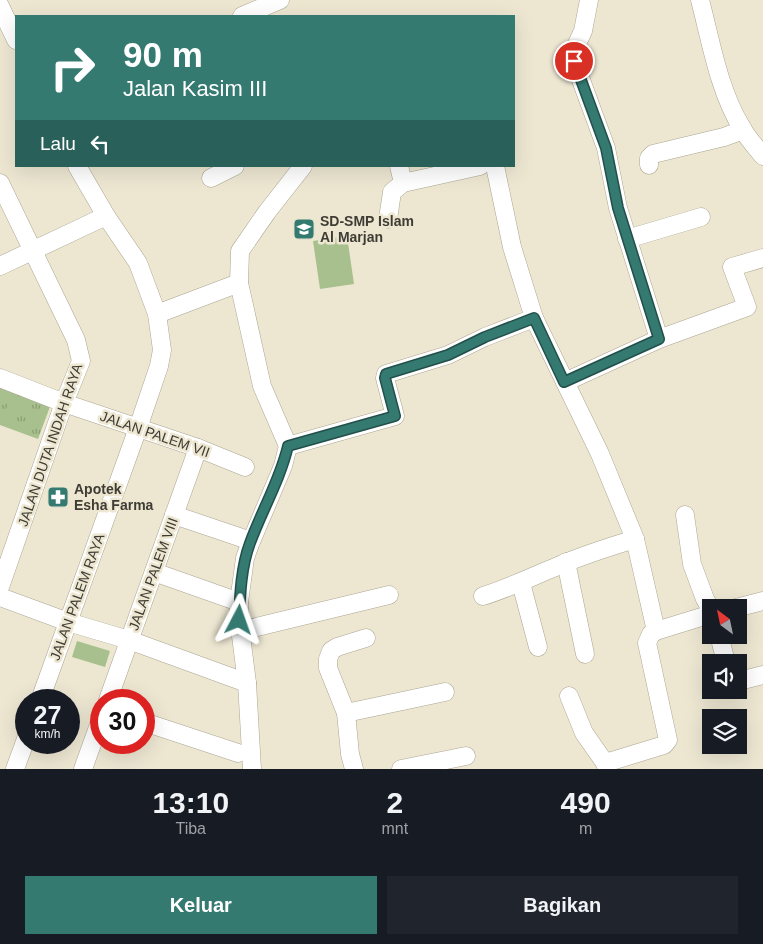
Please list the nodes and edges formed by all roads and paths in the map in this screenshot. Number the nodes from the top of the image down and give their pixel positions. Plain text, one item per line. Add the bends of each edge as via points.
1 (280, 0) edge
2 (589, 0) edge
3 (701, 0) edge
4 (0, 6) edge
5 (244, 15) edge
6 (15, 38) edge
7 (742, 130) junction
8 (763, 156) edge
9 (649, 165) dead end
10 (233, 167) edge
11 (302, 167) edge
12 (471, 167) edge
13 (495, 167) edge
14 (81, 168) edge
15 (401, 175) edge
16 (211, 178) dead end
17 (0, 183) edge
18 (106, 216) junction
19 (701, 217) dead end
20 (388, 219) dead end
21 (627, 239) junction
22 (32, 250) junction
23 (763, 258) edge
24 (0, 266) edge
25 (239, 283) junction
26 (157, 314) junction
27 (534, 318) junction
28 (659, 339) junction
29 (0, 378) edge
30 (564, 382) junction
31 (64, 403) junction
32 (138, 428) junction
33 (288, 446) junction
34 (198, 448) junction
35 (245, 467) dead end
36 (174, 515) junction
37 (685, 515) dead end
38 (635, 539) junction
39 (251, 541) junction
40 (566, 562) junction
41 (154, 572) junction
42 (521, 583) junction
43 (0, 587) edge
44 (388, 594) dead end
45 (483, 596) dead end
46 (0, 597) edge
47 (706, 599) edge
48 (763, 601) edge
49 (239, 602) junction
50 (748, 605) edge
51 (702, 617) edge
52 (68, 622) junction
53 (243, 630) junction
54 (656, 630) junction
55 (366, 638) dead end
56 (130, 640) junction
57 (538, 647) dead end
58 (585, 654) dead end
59 (763, 675) edge
60 (747, 679) edge
61 (247, 683) junction
62 (44, 689) edge
63 (112, 689) edge
64 (445, 692) dead end
65 (568, 696) dead end
66 (346, 713) junction
67 (155, 726) edge
68 (90, 750) edge
69 (238, 753) dead end
70 (21, 754) edge
71 (466, 756) dead end
72 (607, 766) edge
73 (16, 769) edge
74 (83, 769) edge
75 (252, 769) edge
76 (354, 769) edge
77 (401, 769) edge

1 - 5 street
2 - 21 street via 583,31 574,50 574,61 606,148
3 - 7 street via 719,74
4 - 6 street
7 - 8 street
7 - 9 street via 724,138 653,154
10 - 16 street
11 - 25 street via 240,251
12 - 15 street
13 - 27 street via 512,247
14 - 18 street, JALAN PALEM RAYA
15 - 20 street via 392,192
17 - 22 street, JALAN DUTA INDAH RAYA
18 - 22 street
18 - 26 street, JALAN PALEM RAYA via 138,263
19 - 21 street
21 - 28 street
22 - 24 street
22 - 31 street, JALAN DUTA INDAH RAYA via 76,340 81,362
23 - 28 street via 732,267 747,307
25 - 26 street
25 - 33 street via 262,386
26 - 32 street, JALAN PALEM RAYA via 162,350
27 - 30 street
27 - 33 street via 448,355 386,374 395,416
28 - 30 street
29 - 31 street, JALAN PALEM VII
30 - 38 street via 600,454
31 - 32 street, JALAN PALEM VII
31 - 43 street, JALAN DUTA INDAH RAYA
32 - 34 street, JALAN PALEM VII
32 - 52 street, JALAN PALEM RAYA
33 - 39 street via 283,466
34 - 35 street, JALAN PALEM VII
34 - 36 street, JALAN PALEM VIII
36 - 39 street
36 - 41 street, JALAN PALEM VIII
37 - 47 street via 692,564
38 - 40 street
38 - 54 street
39 - 49 street via 245,558
40 - 42 street
40 - 58 street
41 - 49 street
41 - 56 street, JALAN PALEM VIII
42 - 45 street
42 - 57 street
44 - 53 street
46 - 52 street
48 - 50 street
49 - 53 street
51 - 54 street
52 - 56 street
52 - 62 street, JALAN PALEM RAYA
53 - 61 street
54 - 72 street via 647,643 668,740 664,745
55 - 66 street via 337,646 328,659 328,668
56 - 61 street
56 - 63 street, JALAN PALEM VIII
59 - 60 street
61 - 75 street
64 - 66 street
65 - 72 street via 584,733
66 - 76 street
67 - 69 street
68 - 74 street
70 - 73 street
71 - 77 street

